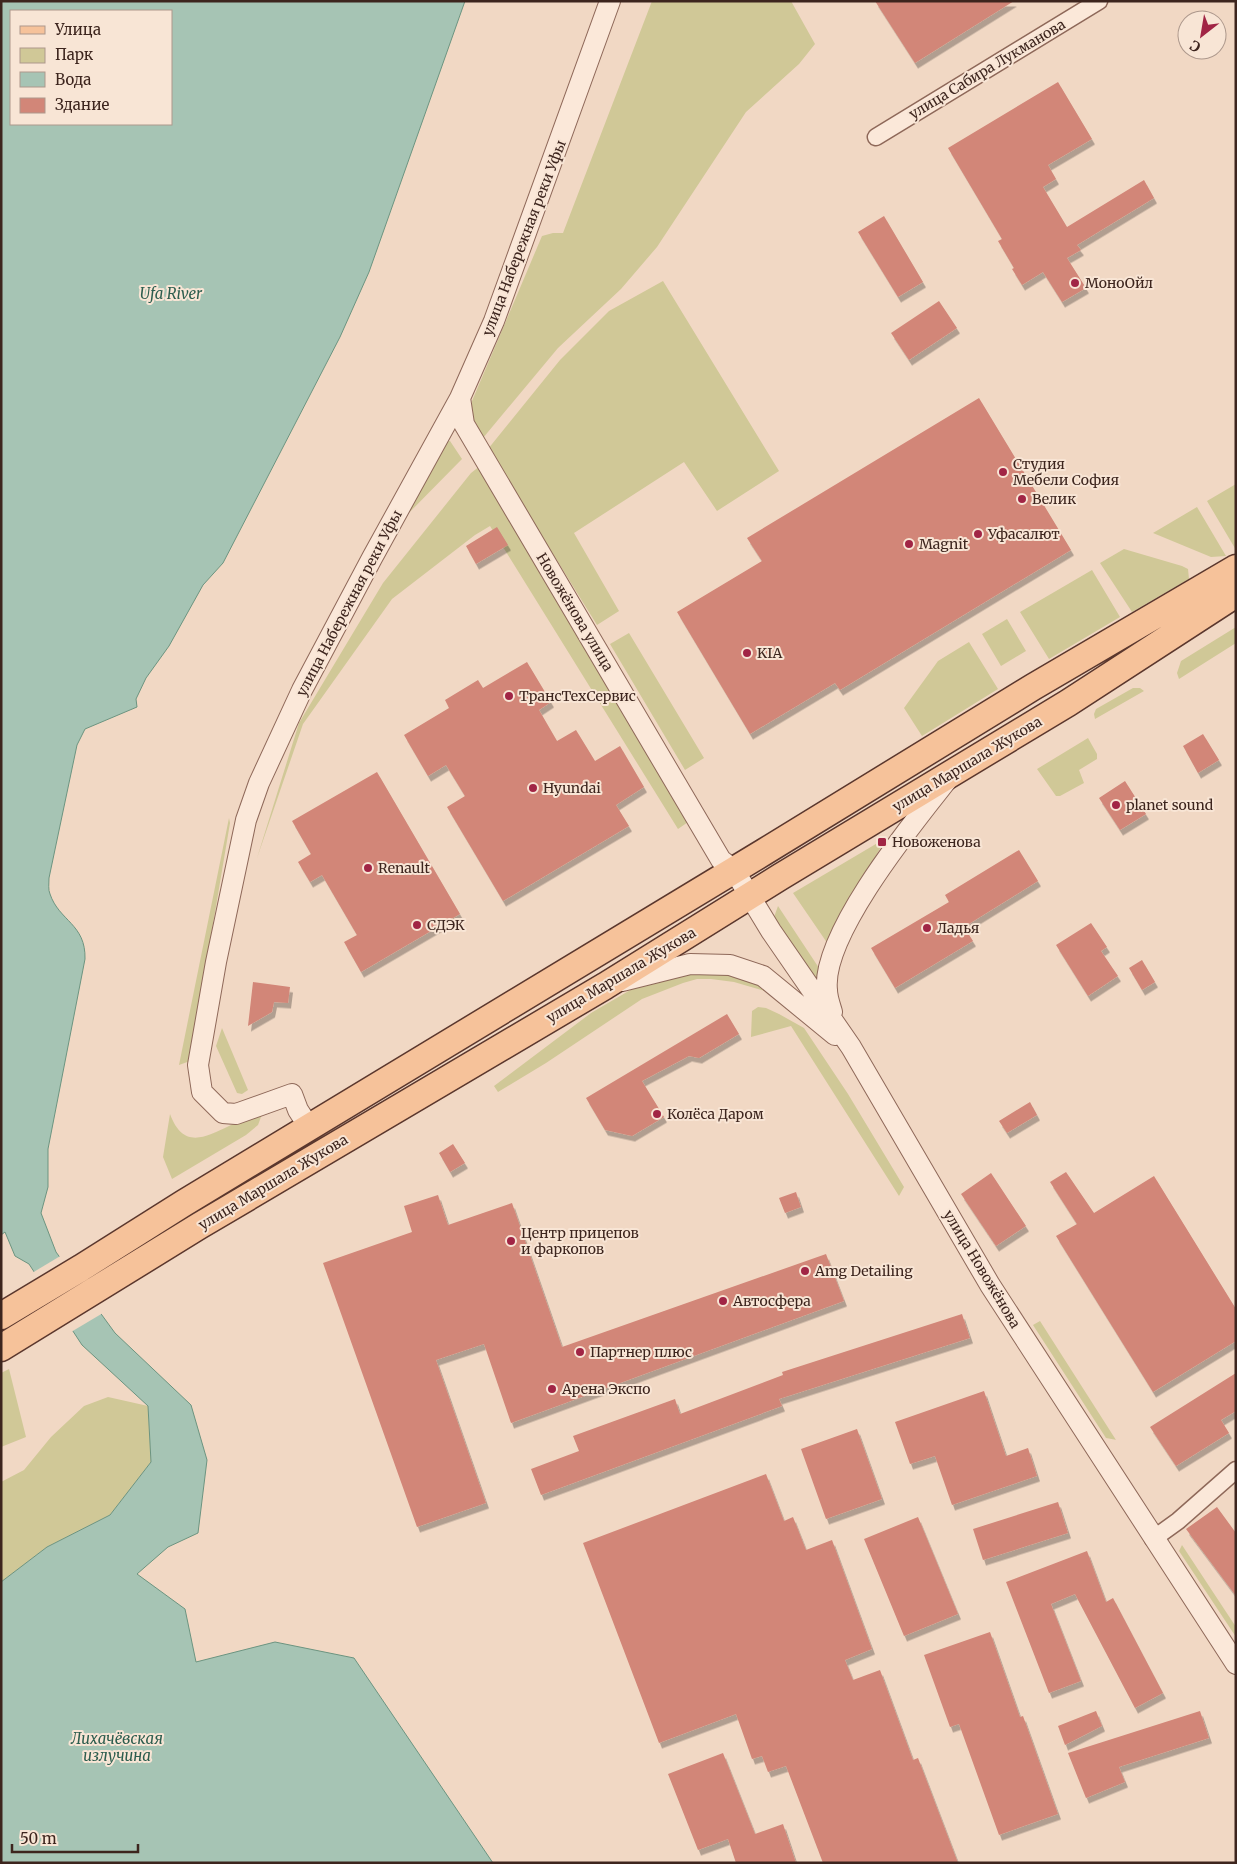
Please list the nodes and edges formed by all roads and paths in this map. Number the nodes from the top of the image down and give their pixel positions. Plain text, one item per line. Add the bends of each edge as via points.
1 (610, 1) edge
2 (1099, 1) edge
3 (876, 137) dead end
4 (460, 398) junction
5 (1236, 568) edge
6 (1236, 594) edge
7 (954, 773) junction
8 (734, 870) junction
9 (751, 897) junction
10 (605, 986) junction
11 (851, 1047) junction
12 (309, 1127) junction
13 (1, 1316) edge
14 (1, 1348) edge
15 (1236, 1470) edge
16 (1153, 1539) junction
17 (1236, 1664) edge

1 - 4 street, улица Набережная реки Уфы via 494,321
2 - 3 street, улица Сабира Лукманова
4 - 8 street, Новожёнова улица via 468,432 721,860
4 - 12 street, улица Набережная реки Уфы via 302,690 259,783 246,820 216,962 198,1065 202,1092 223,1113 236,1114 292,1094
5 - 8 main road, улица Маршала Жукова via 1046,679
6 - 7 main road, улица Маршала Жукова
7 - 9 main road, улица Маршала Жукова
7 - 11 street via 872,881 849,919 830,961 826,989 832,1013
8 - 9 street, улица Новожёнова
8 - 12 main road, улица Маршала Жукова
9 - 10 main road, улица Маршала Жукова
9 - 11 street, улица Новожёнова
10 - 11 street via 690,964 730,965 762,976
10 - 14 main road, улица Маршала Жукова via 199,1226
11 - 16 street, улица Новожёнова via 990,1285
12 - 13 main road, улица Маршала Жукова
15 - 16 street
16 - 17 street, улица Новожёнова

